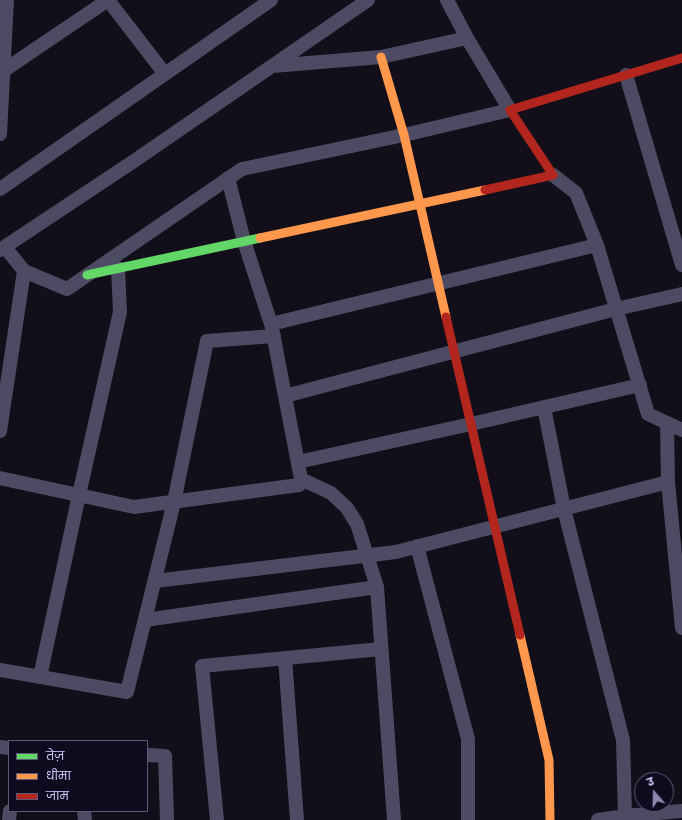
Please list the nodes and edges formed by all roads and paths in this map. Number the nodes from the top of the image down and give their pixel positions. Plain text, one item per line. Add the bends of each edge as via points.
1 (7, 0) edge
2 (108, 0) edge
3 (270, 0) edge
4 (368, 0) edge
5 (447, 0) edge
6 (467, 38) junction
7 (381, 57) junction
8 (682, 58) edge
9 (272, 66) junction
10 (3, 71) junction
11 (165, 74) junction
12 (626, 75) junction
13 (510, 110) junction
14 (0, 134) edge
15 (404, 135) junction
16 (553, 175) junction
17 (228, 178) junction
18 (0, 189) edge
19 (420, 204) junction
20 (244, 241) junction
21 (597, 245) junction
22 (2, 249) edge
23 (682, 265) edge
24 (118, 268) junction
25 (24, 271) junction
26 (87, 275) junction
27 (438, 283) junction
28 (682, 294) edge
29 (616, 309) junction
30 (272, 330) junction
31 (454, 352) junction
32 (640, 385) junction
33 (285, 396) junction
34 (544, 407) junction
35 (667, 423) junction
36 (471, 424) junction
37 (682, 430) edge
38 (0, 431) edge
39 (298, 462) junction
40 (0, 478) edge
41 (301, 479) junction
42 (668, 482) junction
43 (79, 495) junction
44 (174, 502) junction
45 (564, 509) junction
46 (495, 527) junction
47 (417, 546) junction
48 (366, 555) junction
49 (155, 581) junction
50 (377, 588) junction
51 (145, 620) junction
52 (682, 628) edge
53 (382, 649) junction
54 (285, 658) junction
55 (0, 670) edge
56 (40, 677) junction
57 (148, 755) edge
58 (682, 811) edge
59 (634, 815) junction
60 (167, 820) edge
61 (217, 820) edge
62 (297, 820) edge
63 (394, 820) edge
64 (468, 820) edge
65 (550, 820) edge
66 (598, 820) edge

1 - 10 street
2 - 10 street
2 - 11 street
3 - 11 street
4 - 9 street
5 - 6 street
6 - 7 street
6 - 13 street
7 - 9 street
7 - 15 street
8 - 12 street
9 - 22 street
10 - 14 street
11 - 18 street
12 - 13 street
12 - 23 street
13 - 15 street
13 - 16 street
15 - 17 street via 242,169
15 - 19 street
16 - 19 street
16 - 21 street via 576,193
17 - 20 street
17 - 26 street
19 - 20 street
19 - 27 street
20 - 24 street
20 - 30 street
21 - 27 street
21 - 29 street
22 - 25 street
24 - 26 street
24 - 43 street via 120,312
25 - 26 street via 67,289
25 - 38 street
27 - 30 street
27 - 31 street
28 - 29 street
29 - 31 street
29 - 32 street
30 - 33 street
30 - 44 street via 207,341
31 - 33 street
31 - 36 street
32 - 34 street
32 - 35 street via 648,414
33 - 39 street
34 - 36 street
34 - 45 street
35 - 37 street
35 - 42 street
36 - 39 street
36 - 46 street
39 - 41 street
40 - 43 street
41 - 44 street via 299,485
41 - 48 street via 331,493 347,508 357,524
42 - 45 street
42 - 52 street
43 - 44 street via 134,507
43 - 56 street
44 - 49 street
45 - 46 street
45 - 59 street via 623,740 625,816
46 - 47 street
46 - 65 street via 549,760
47 - 48 street via 396,552
47 - 64 street via 468,739
48 - 49 street
48 - 50 street
49 - 51 street
50 - 51 street
50 - 53 street
51 - 56 street via 127,692
53 - 54 street
53 - 63 street
54 - 61 street via 202,666
54 - 62 street
55 - 56 street
57 - 60 street via 165,756
58 - 59 street
59 - 66 street

